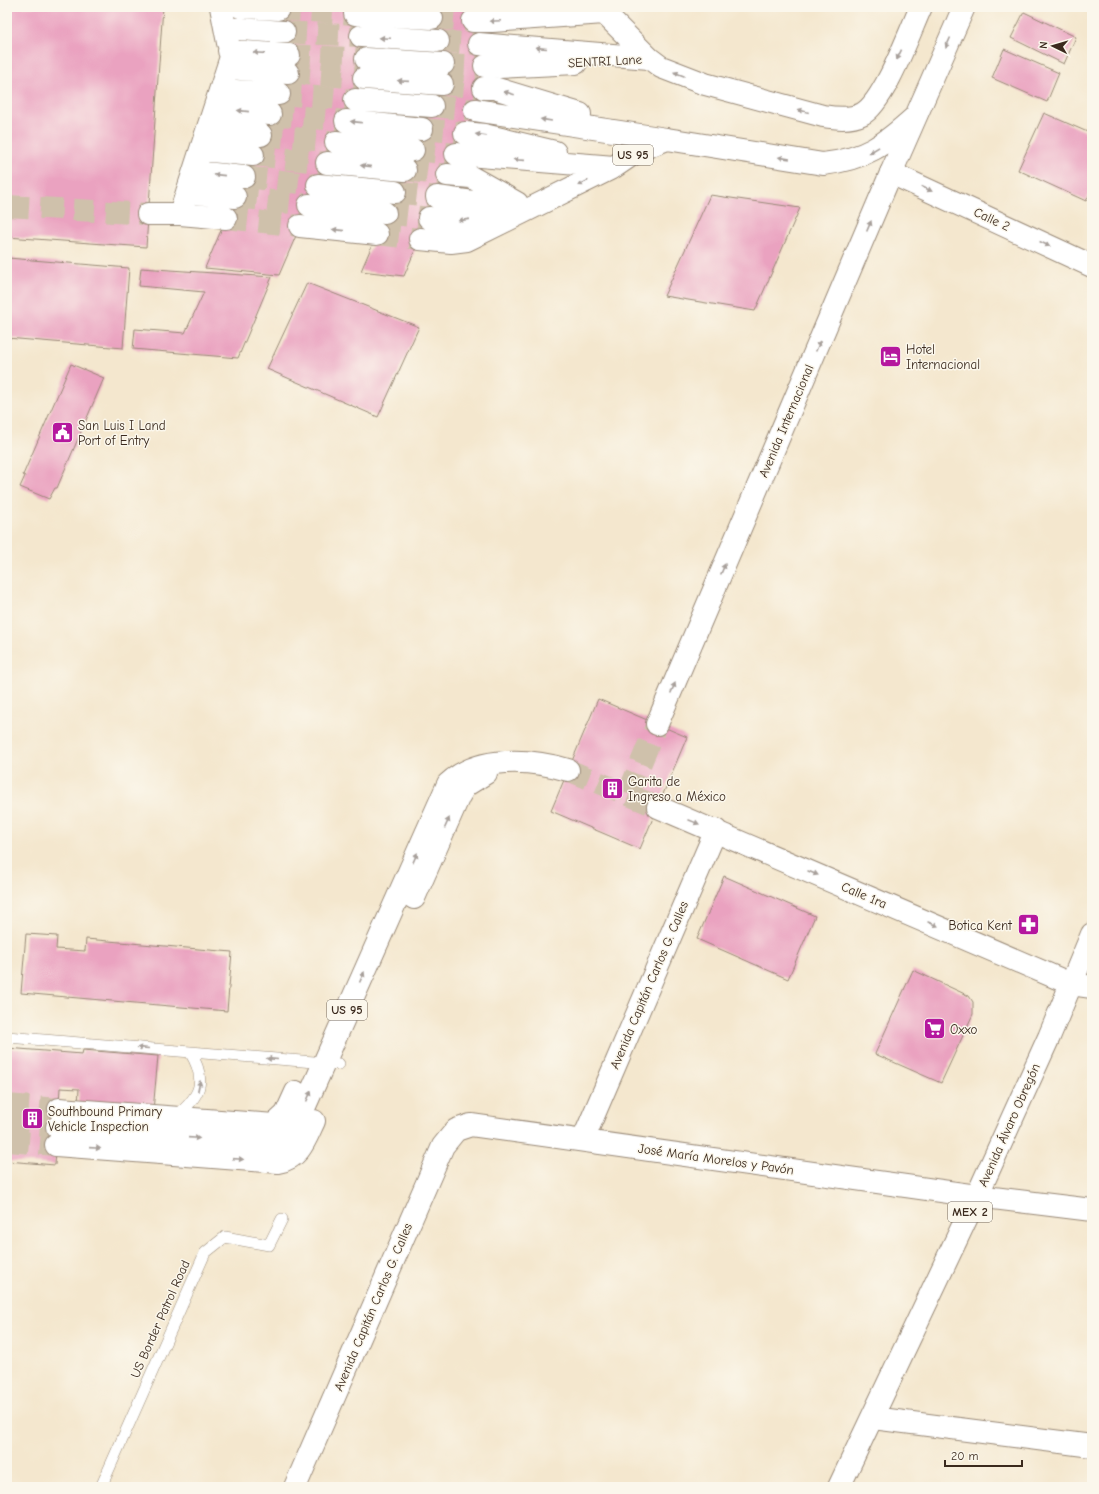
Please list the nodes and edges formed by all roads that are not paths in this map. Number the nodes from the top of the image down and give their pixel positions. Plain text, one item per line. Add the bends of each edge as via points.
1 (221, 7) edge
2 (240, 7) edge
3 (551, 7) edge
4 (921, 7) edge
5 (964, 7) edge
6 (278, 9) tunnel mouth
7 (601, 10) edge
8 (355, 14) tunnel mouth
9 (432, 18) tunnel mouth
10 (473, 20) tunnel mouth
11 (225, 28) junction
12 (284, 32) tunnel mouth
13 (361, 36) tunnel mouth
14 (438, 41) tunnel mouth
15 (479, 44) tunnel mouth
16 (649, 58) junction
17 (229, 60) junction
18 (289, 64) tunnel mouth
19 (485, 66) tunnel mouth
20 (365, 69) tunnel mouth
21 (443, 74) tunnel mouth
22 (484, 88) tunnel mouth
23 (279, 94) tunnel mouth
24 (219, 99) junction
25 (355, 100) tunnel mouth
26 (432, 106) tunnel mouth
27 (475, 110) tunnel mouth
28 (270, 114) tunnel mouth
29 (915, 117) junction
30 (346, 121) tunnel mouth
31 (422, 128) tunnel mouth
32 (208, 129) junction
33 (465, 133) tunnel mouth
34 (261, 135) tunnel mouth
35 (667, 139) junction
36 (336, 142) tunnel mouth
37 (202, 150) junction
38 (413, 150) tunnel mouth
39 (456, 154) tunnel mouth
40 (253, 155) tunnel mouth
41 (328, 163) tunnel mouth
42 (614, 167) junction
43 (405, 170) tunnel mouth
44 (891, 173) junction
45 (447, 174) tunnel mouth
46 (191, 182) junction
47 (318, 185) tunnel mouth
48 (240, 187) tunnel mouth
49 (395, 192) tunnel mouth
50 (437, 196) tunnel mouth
51 (309, 205) tunnel mouth
52 (530, 210) junction
53 (386, 213) tunnel mouth
54 (148, 214) tunnel mouth
55 (180, 214) junction
56 (226, 218) tunnel mouth
57 (429, 218) tunnel mouth
58 (300, 226) tunnel mouth
59 (377, 234) tunnel mouth
60 (420, 239) tunnel mouth
61 (1092, 266) edge
62 (657, 724) tunnel mouth
63 (568, 770) tunnel mouth
64 (658, 807) tunnel mouth
65 (716, 830) junction
66 (1092, 934) edge
67 (1071, 984) junction
68 (1092, 987) edge
69 (7, 1037) edge
70 (190, 1052) junction
71 (324, 1063) junction
72 (175, 1118) junction
73 (57, 1127) junction
74 (456, 1130) joint
75 (153, 1135) junction
76 (583, 1140) junction
77 (132, 1151) junction
78 (977, 1196) junction
79 (1092, 1210) edge
80 (282, 1219) dead end
81 (872, 1418) junction
82 (1092, 1446) edge
83 (101, 1487) edge
84 (295, 1487) edge
85 (839, 1487) edge

1 - 11 main road
2 - 6 main road
3 - 7 main road
4 -> 16 main road via 879,97 862,114 841,118 823,116 705,84 661,67
5 -> 29 main road, Avenida Internacional
7 -> 10 main road via 492,22
7 - 16 main road
8 - 9 main road
11 - 12 main road
11 - 17 main road
14 -> 13 main road
16 -> 15 main road, SENTRI Lane
16 - 19 main road, SENTRI Lane
18 -> 17 main road
17 - 24 main road
21 -> 20 main road
35 -> 22 main road, US 95 via 494,88
23 - 24 main road
28 -> 24 main road
24 - 32 main road
25 - 26 main road
35 -> 27 main road, US 95
29 -> 35 main road, Avenida Internacional / US 95 via 888,141 867,154 823,164
29 - 44 main road, Avenida Internacional
31 -> 30 main road
32 - 34 main road
32 - 37 main road
42 -> 33 main road, US 95 via 484,135
35 - 42 main road, US 95 via 639,150
36 - 38 main road
37 - 40 main road
37 - 46 main road
42 -> 39 main road, US 95
43 -> 41 main road
42 -> 52 main road, US 95
44 -> 61 main road, Calle 2
62 -> 44 main road, Avenida Internacional
45 - 52 main road via 471,177
48 -> 46 main road
46 - 55 main road
47 - 49 main road
50 - 52 main road
51 - 53 main road
52 -> 57 main road, US 95 via 455,221
52 - 60 main road, US 95 via 467,240 458,242
54 - 55 main road
55 - 56 main road
59 -> 58 main road
71 -> 63 main road, US 95 via 448,784 457,774 506,761 546,764
64 -> 65 main road, Calle 1ra
65 -> 67 main road, Calle 1ra
65 - 76 main road, Avenida Capitán Carlos G. Calles
66 - 67 main road, Avenida Álvaro Obregón / MEX 2
67 - 68 main road, Calle 1ra
67 - 78 main road, Avenida Álvaro Obregón / MEX 2
70 -> 69 lane
71 -> 70 lane
72 -> 70 lane via 195,1099 199,1089 198,1065
71 - 72 main road, US 95 via 286,1114 274,1125
75 -> 71 main road, US 95 via 277,1144 286,1141 292,1135
77 -> 71 main road, US 95 via 286,1161 303,1146
72 - 73 main road, US 95
72 - 75 lane
73 - 75 main road, US 95
73 -> 77 main road, US 95
74 - 76 main road, José María Morelos y Pavón via 471,1125
74 - 84 main road, Avenida Capitán Carlos G. Calles via 442,1146
75 - 77 lane
76 - 78 main road, José María Morelos y Pavón
78 - 79 main road, José María Morelos y Pavón
78 - 81 main road, Avenida Álvaro Obregón / MEX 2
80 - 83 lane, US Border Patrol Road via 269,1245 224,1237 205,1253
81 - 82 main road
81 - 85 main road, Avenida Álvaro Obregón / MEX 2

